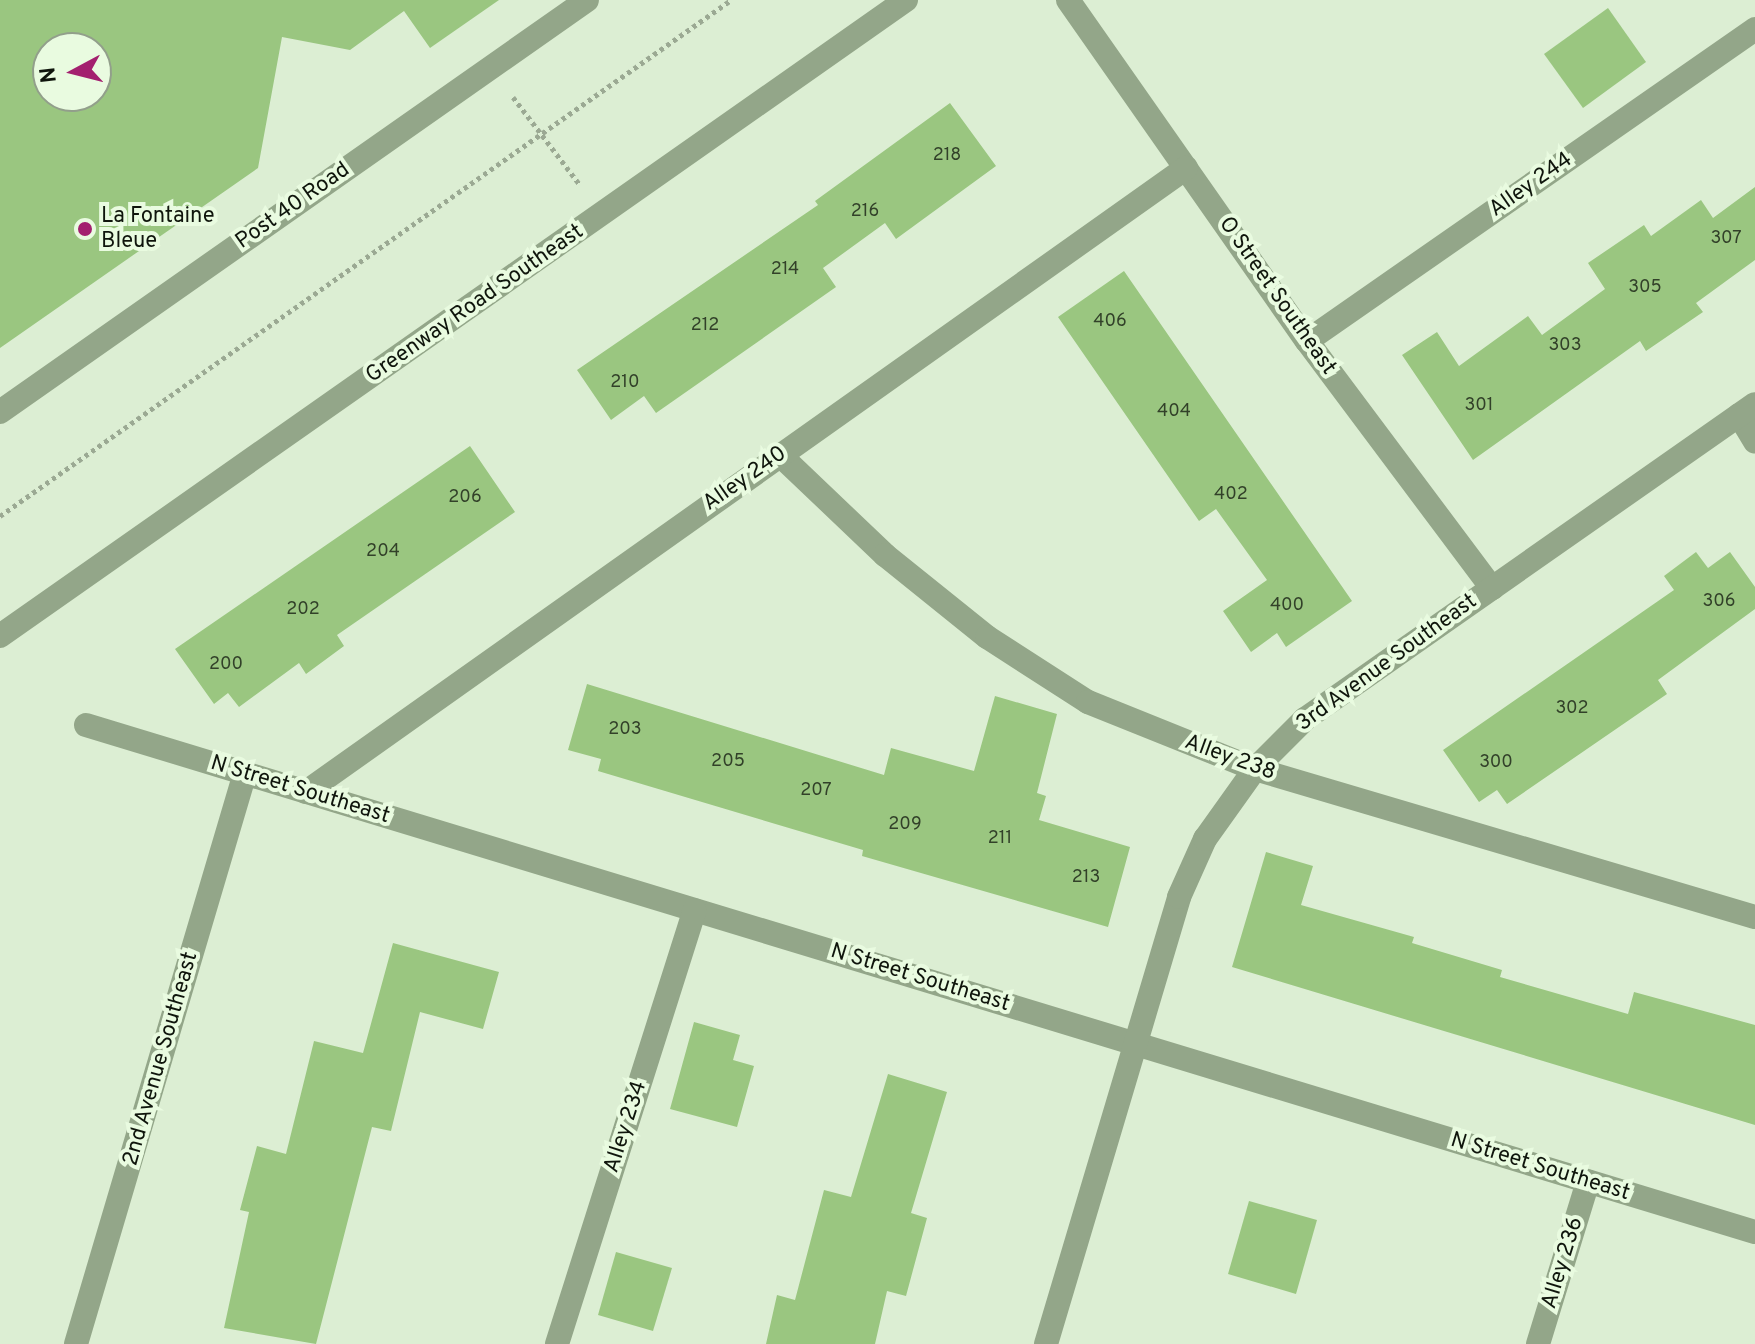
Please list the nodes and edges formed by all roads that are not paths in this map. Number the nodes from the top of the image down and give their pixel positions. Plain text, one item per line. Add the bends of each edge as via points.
1 (587, 0) edge
2 (906, 0) edge
3 (1068, 0) edge
4 (1755, 29) edge
5 (1186, 168) junction
6 (1307, 341) junction
7 (1747, 410) edge
8 (0, 412) edge
9 (1755, 442) edge
10 (780, 455) junction
11 (1492, 588) junction
12 (0, 636) edge
13 (86, 725) dead end
14 (1255, 769) junction
15 (245, 773) junction
16 (306, 792) junction
17 (695, 910) junction
18 (1755, 917) edge
19 (1137, 1044) junction
20 (1588, 1181) junction
21 (1755, 1232) edge
22 (76, 1344) edge
23 (557, 1344) edge
24 (1046, 1344) edge
25 (1538, 1344) edge

1 - 8 street, Post 40 Road
2 - 12 street, Greenway Road Southeast
3 - 5 street, O Street Southeast
4 - 6 street, Alley 244
5 - 6 street, O Street Southeast
5 - 10 street, Alley 240
6 - 11 street, O Street Southeast
7 - 9 street
7 - 11 street, 3rd Avenue Southeast
10 - 14 street, Alley 238 via 885,555 987,637 1088,702
10 - 16 street, Alley 240
11 - 14 street, 3rd Avenue Southeast via 1305,719
13 - 15 street, N Street Southeast
14 - 18 street, Alley 238
14 - 19 street, 3rd Avenue Southeast via 1192,866
15 - 16 street, N Street Southeast
15 - 22 street, 2nd Avenue Southeast
16 - 17 street, N Street Southeast
17 - 19 street, N Street Southeast
17 - 23 street, Alley 234
19 - 20 street, N Street Southeast
19 - 24 street, 3rd Avenue Southeast
20 - 21 street, N Street Southeast
20 - 25 street, Alley 236

